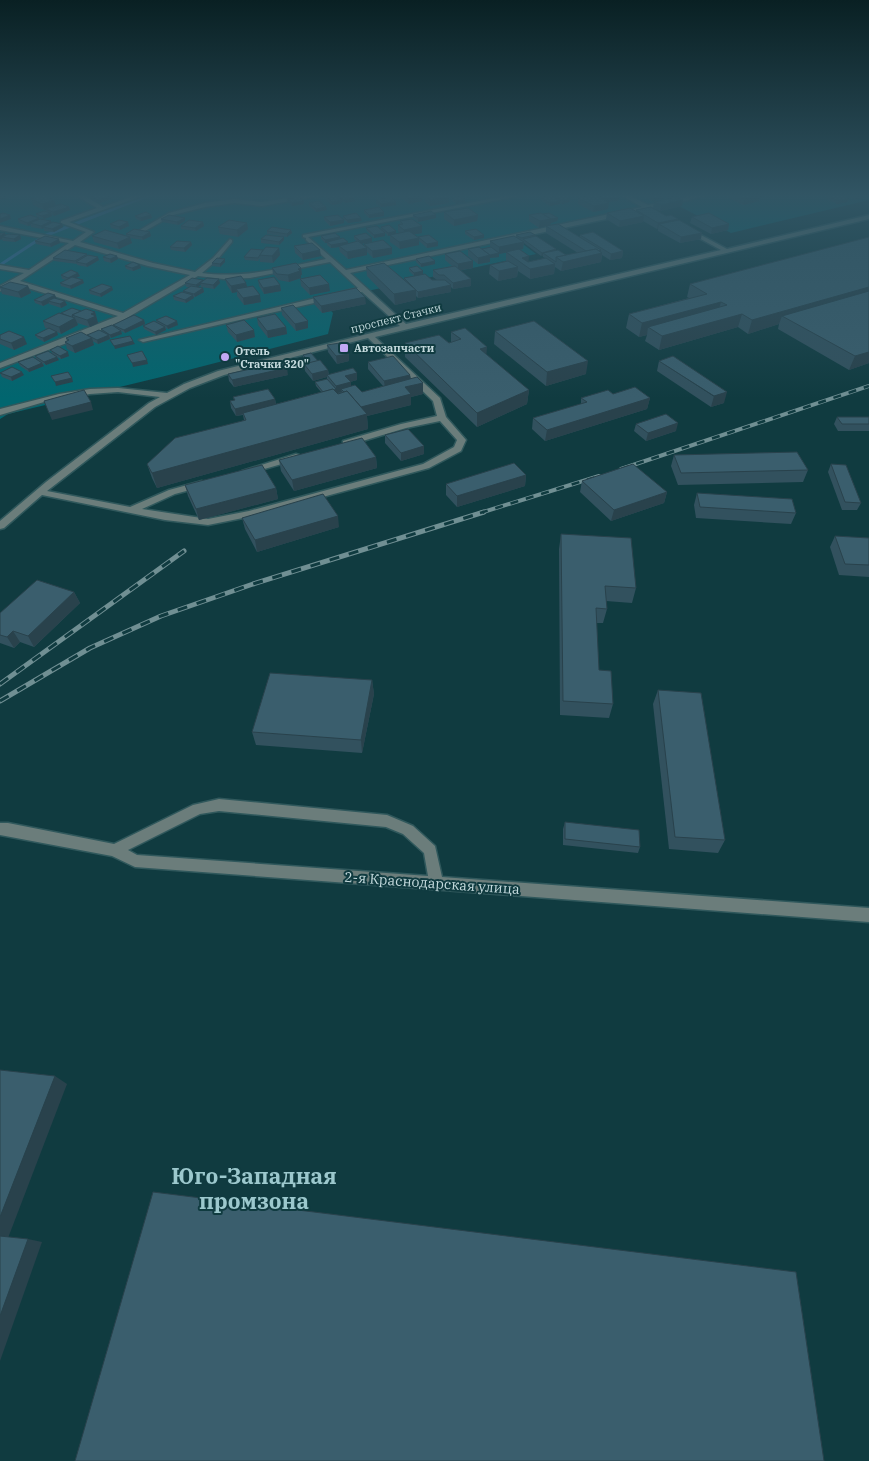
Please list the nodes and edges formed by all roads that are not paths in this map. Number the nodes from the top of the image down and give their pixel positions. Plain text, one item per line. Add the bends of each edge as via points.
1 (47, 262) edge
2 (143, 262) edge
3 (211, 262) edge
4 (319, 262) edge
5 (333, 262) edge
6 (392, 262) edge
7 (680, 262) edge
8 (0, 267) edge
9 (32, 272) junction
10 (346, 272) junction
11 (197, 274) junction
12 (15, 282) junction
13 (0, 289) edge
14 (364, 289) junction
15 (124, 316) junction
16 (405, 327) junction
17 (370, 336) junction
18 (143, 340) dead end
19 (0, 366) edge
20 (168, 396) junction
21 (0, 412) edge
22 (442, 418) junction
23 (334, 447) edge
24 (306, 455) edge
25 (240, 473) edge
26 (214, 480) edge
27 (40, 492) junction
28 (132, 510) junction
29 (0, 526) edge
30 (0, 829) edge
31 (115, 850) junction
32 (436, 883) junction
33 (869, 915) edge

1 - 9 street
2 - 11 street
3 - 11 street
4 - 11 street via 235,276
5 - 10 street
6 - 10 street
7 - 16 street, проспект Стачки
8 - 9 street
9 - 12 street
10 - 14 street
11 - 15 street
12 - 13 street
12 - 15 street
14 - 16 street
14 - 18 street
15 - 19 street
16 - 17 street, проспект Стачки
17 - 20 street, проспект Стачки via 221,373
17 - 22 street via 437,400
20 - 21 street via 117,390 95,391
20 - 27 street, проспект Стачки via 118,430
22 - 23 street
22 - 28 street via 462,440 458,449 426,466 250,514 208,522
24 - 25 street
26 - 28 street via 172,492
27 - 28 street
27 - 29 street, проспект Стачки
30 - 31 street, 2-я Краснодарская улица
31 - 32 street, 2-я Краснодарская улица via 135,861
31 - 32 street via 198,809 219,805 387,821 408,830 430,850
32 - 33 street, 2-я Краснодарская улица

